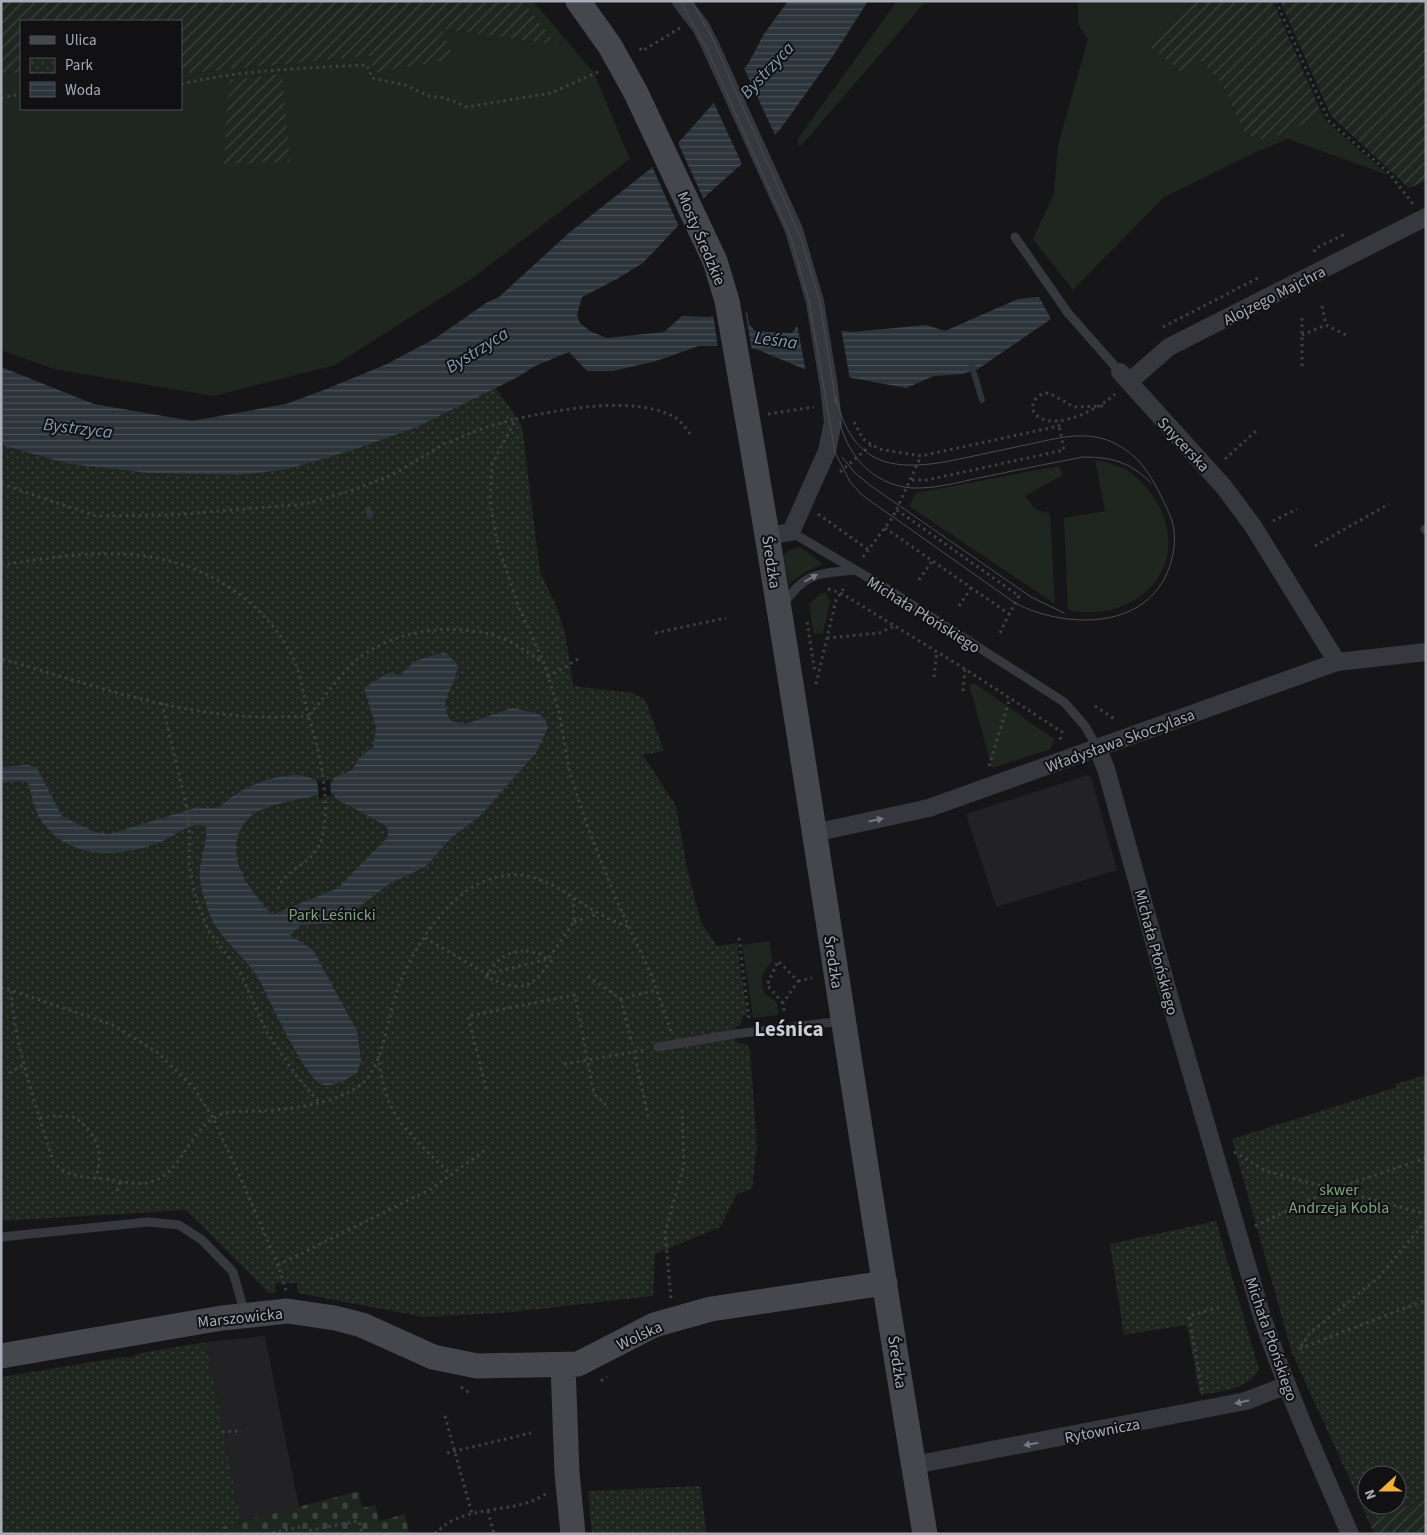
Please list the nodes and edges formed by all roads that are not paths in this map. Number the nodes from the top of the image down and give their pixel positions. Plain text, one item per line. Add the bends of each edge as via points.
1 (578, 1) edge
2 (681, 1) edge
3 (1423, 219) edge
4 (1016, 237) dead end
5 (1124, 377) junction
6 (743, 390) joint
7 (779, 534) junction
8 (854, 570) junction
9 (780, 609) junction
10 (1426, 652) edge
11 (1337, 662) junction
12 (1097, 747) junction
13 (814, 833) junction
14 (843, 1020) junction
15 (658, 1047) road end
16 (1, 1237) edge
17 (885, 1283) junction
18 (245, 1315) junction
19 (1, 1356) edge
20 (563, 1365) junction
21 (1287, 1385) junction
22 (914, 1465) junction
23 (573, 1534) edge
24 (925, 1534) edge
25 (1350, 1534) edge

1 - 6 main road, Mosty Średzkie via 610,46 636,93 715,261 727,301
2 - 7 street via 701,26 782,202 803,257 815,302 833,422 827,452 802,506
3 - 5 street, Alojzego Majchra via 1169,347
4 - 5 lane, Snycerska via 1068,313
5 - 11 street, Snycerska via 1224,487
6 - 7 main road, Średzka
7 - 8 lane, Michała Płońskiego
7 - 9 main road, Średzka
9 -> 8 lane via 794,588 815,574
8 - 12 lane, Michała Płońskiego via 1064,702 1085,726
9 - 13 main road, Średzka
10 - 11 street, Władysława Skoczylasa
11 - 12 street, Władysława Skoczylasa
13 -> 12 street, Władysława Skoczylasa via 929,808
12 - 21 street, Michała Płońskiego via 1106,769 1249,1274
13 - 14 main road, Średzka
14 - 15 lane
14 - 17 main road, Średzka
16 - 18 lane via 148,1222 178,1225 202,1240 233,1272
17 - 20 main road, Wolska via 711,1309 654,1325 578,1364
17 - 22 main road, Średzka
18 - 19 main road, Marszowicka
18 - 20 main road, Marszowicka via 287,1312 335,1318 362,1325 433,1357 477,1366
20 - 23 main road
21 -> 22 street, Rytownicza via 1246,1401
21 - 25 street, Michała Płońskiego
22 - 24 main road, Średzka

